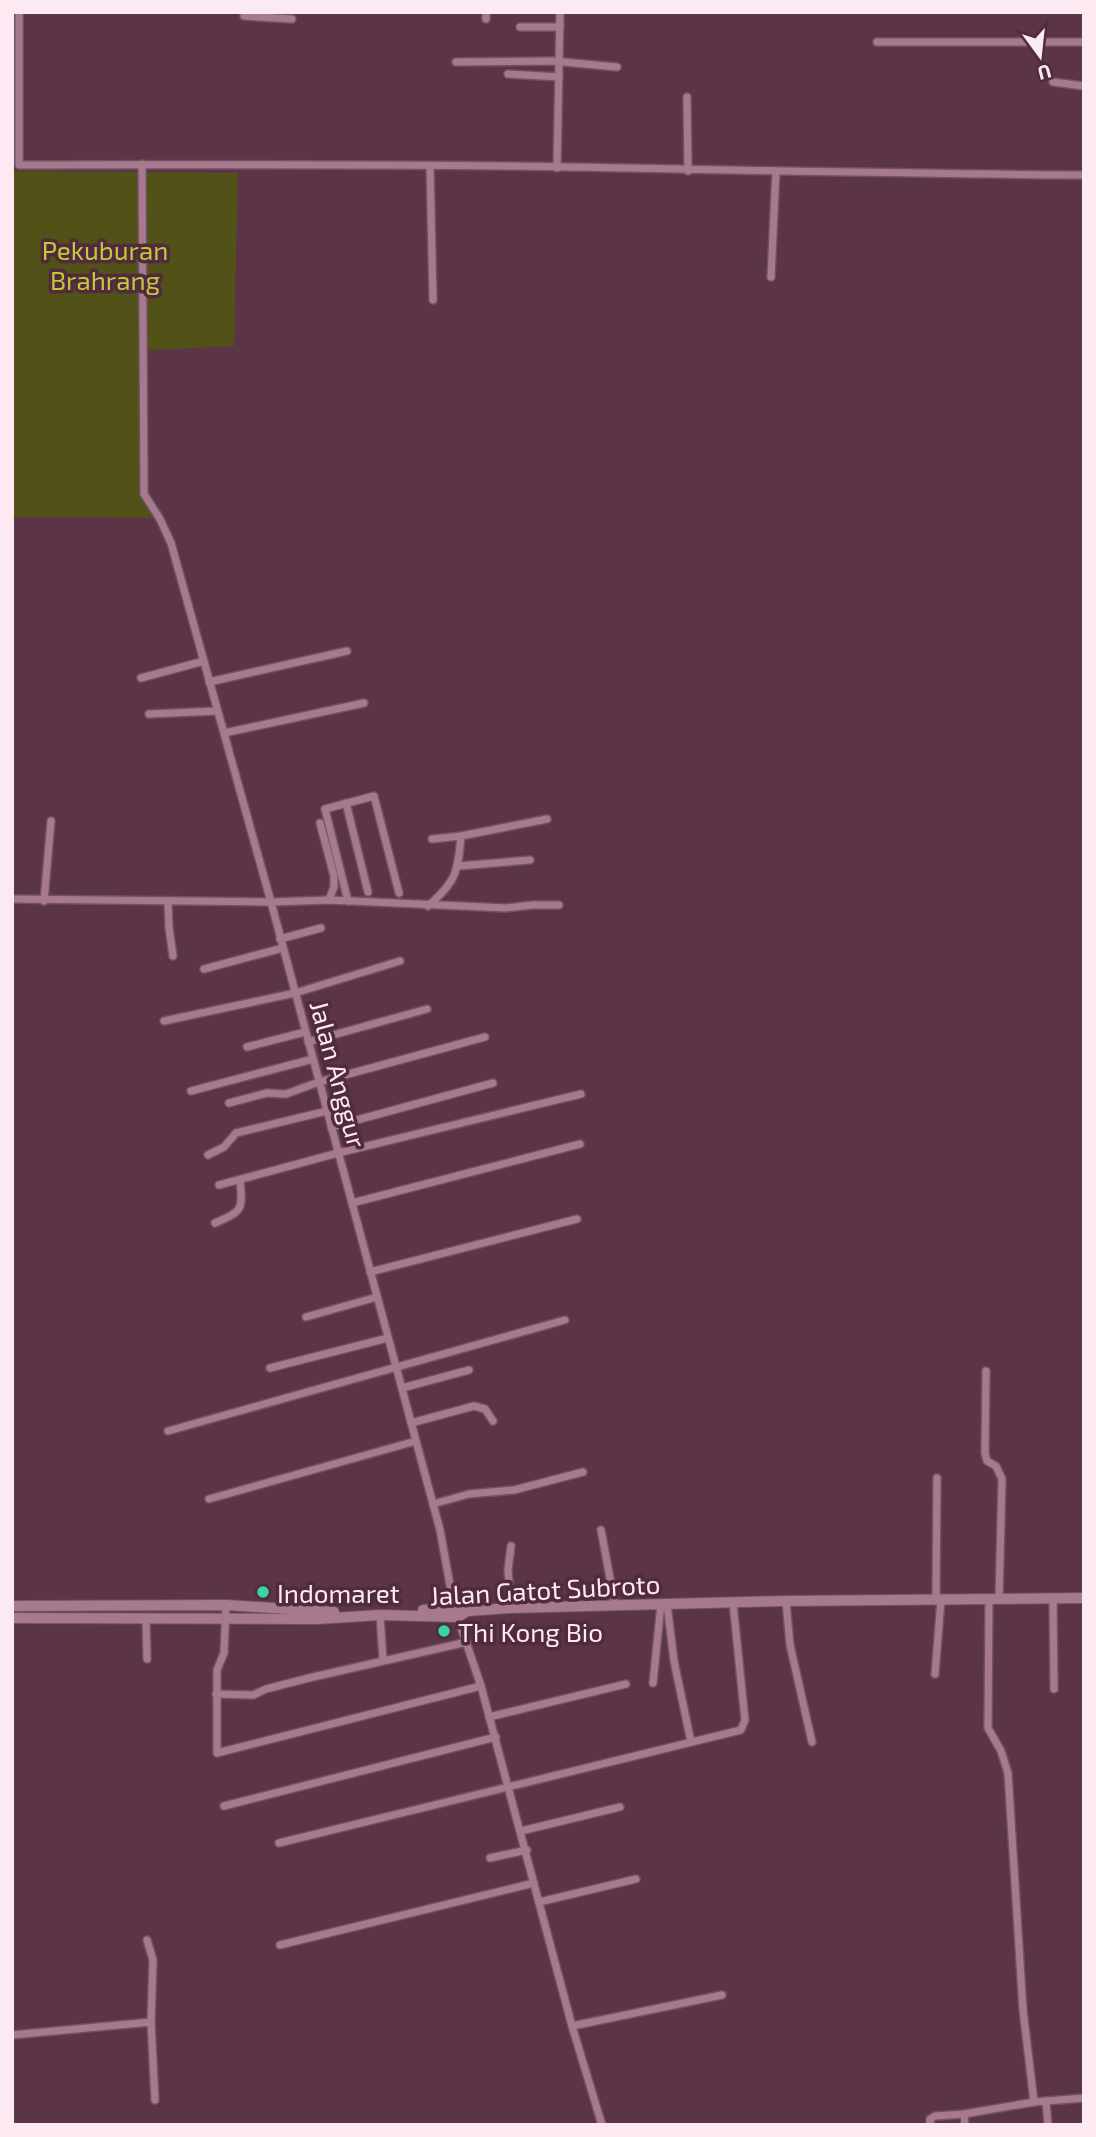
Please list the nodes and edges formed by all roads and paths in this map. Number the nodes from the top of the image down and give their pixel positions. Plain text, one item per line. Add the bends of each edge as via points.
1 (19, 12) edge
2 (244, 12) edge
3 (560, 12) edge
4 (280, 15) edge
5 (292, 19) dead end
6 (520, 27) dead end
7 (560, 27) junction
8 (877, 42) dead end
9 (1084, 42) edge
10 (16, 56) edge
11 (456, 62) dead end
12 (560, 62) junction
13 (617, 67) dead end
14 (508, 74) dead end
15 (559, 77) junction
16 (1053, 82) dead end
17 (1084, 86) edge
18 (687, 97) dead end
19 (16, 115) edge
20 (142, 164) junction
21 (16, 165) edge
22 (430, 166) junction
23 (557, 168) junction
24 (688, 171) junction
25 (776, 171) junction
26 (1084, 175) edge
27 (771, 277) dead end
28 (433, 300) dead end
29 (347, 651) dead end
30 (204, 662) junction
31 (141, 678) dead end
32 (209, 682) junction
33 (364, 703) dead end
34 (217, 711) junction
35 (149, 715) dead end
36 (223, 733) junction
37 (346, 803) junction
38 (547, 819) dead end
39 (51, 821) dead end
40 (320, 823) dead end
41 (461, 836) junction
42 (432, 839) dead end
43 (530, 860) dead end
44 (459, 866) junction
45 (368, 892) dead end
46 (399, 893) dead end
47 (12, 900) edge
48 (329, 900) junction
49 (44, 901) junction
50 (348, 901) junction
51 (168, 902) junction
52 (271, 902) junction
53 (559, 905) dead end
54 (428, 906) junction
55 (321, 928) dead end
56 (280, 939) junction
57 (283, 948) junction
58 (173, 956) dead end
59 (400, 961) dead end
60 (204, 969) dead end
61 (295, 993) junction
62 (427, 1009) dead end
63 (164, 1021) dead end
64 (305, 1032) junction
65 (485, 1037) dead end
66 (308, 1042) junction
67 (247, 1047) dead end
68 (313, 1059) junction
69 (319, 1082) junction
70 (493, 1083) dead end
71 (191, 1091) dead end
72 (581, 1094) dead end
73 (229, 1103) dead end
74 (327, 1111) junction
75 (331, 1127) junction
76 (580, 1144) dead end
77 (338, 1153) junction
78 (208, 1155) dead end
79 (240, 1181) junction
80 (219, 1185) dead end
81 (352, 1203) junction
82 (577, 1219) dead end
83 (215, 1223) dead end
84 (370, 1272) junction
85 (377, 1297) junction
86 (306, 1317) dead end
87 (565, 1320) dead end
88 (388, 1338) junction
89 (396, 1367) junction
90 (270, 1368) dead end
91 (469, 1370) dead end
92 (986, 1371) dead end
93 (402, 1388) junction
94 (493, 1421) dead end
95 (411, 1423) junction
96 (167, 1431) dead end
97 (416, 1441) junction
98 (583, 1472) dead end
99 (937, 1478) dead end
100 (209, 1499) dead end
101 (433, 1504) junction
102 (601, 1530) dead end
103 (511, 1546) dead end
104 (1053, 1598) junction
105 (1084, 1598) edge
106 (994, 1599) junction
107 (938, 1600) junction
108 (786, 1601) junction
109 (733, 1603) junction
110 (664, 1604) junction
111 (226, 1605) junction
112 (615, 1605) junction
113 (12, 1606) edge
114 (512, 1608) junction
115 (460, 1611) junction
116 (317, 1615) junction
117 (380, 1615) junction
118 (226, 1617) junction
119 (12, 1618) edge
120 (146, 1618) junction
121 (467, 1642) junction
122 (147, 1659) dead end
123 (383, 1660) junction
124 (935, 1674) dead end
125 (653, 1683) dead end
126 (626, 1684) dead end
127 (481, 1686) junction
128 (1054, 1689) dead end
129 (216, 1694) junction
130 (489, 1717) junction
131 (496, 1737) junction
132 (691, 1742) junction
133 (812, 1742) dead end
134 (508, 1787) junction
135 (224, 1806) dead end
136 (620, 1807) dead end
137 (521, 1831) junction
138 (279, 1843) dead end
139 (527, 1850) junction
140 (489, 1858) dead end
141 (636, 1879) dead end
142 (534, 1882) junction
143 (539, 1902) junction
144 (147, 1940) dead end
145 (280, 1945) dead end
146 (722, 1995) dead end
147 (151, 2022) junction
148 (572, 2026) junction
149 (12, 2035) edge
150 (1084, 2098) edge
151 (155, 2100) dead end
152 (1046, 2101) junction
153 (1034, 2102) junction
154 (964, 2114) junction
155 (602, 2125) edge
156 (930, 2125) edge
157 (965, 2125) edge
158 (1048, 2125) edge

1 - 10 street
2 - 4 street via 244,16
3 - 7 street
4 - 5 street
6 - 7 street
7 - 12 street
8 - 9 street
10 - 19 street
11 - 12 street
12 - 13 street
12 - 15 street
14 - 15 street
15 - 23 street
16 - 17 street
18 - 24 street
19 - 21 street
20 - 21 street
20 - 22 street
20 - 30 street, Jalan Anggur via 144,490 171,543
22 - 23 street
22 - 28 street
23 - 24 street
24 - 25 street
25 - 26 street
25 - 27 street
29 - 32 street
30 - 31 street
30 - 32 street, Jalan Anggur
32 - 34 street, Jalan Anggur
33 - 36 street
34 - 35 street
34 - 36 street, Jalan Anggur
36 - 52 street, Jalan Anggur
37 - 45 street
37 - 46 street via 374,796
37 - 50 street via 325,809
38 - 41 street
39 - 49 street
40 - 48 street via 334,876
41 - 42 street
41 - 44 street
43 - 44 street
44 - 54 street via 448,889
47 - 49 street
48 - 50 street
48 - 52 street
49 - 51 street
50 - 54 street
51 - 52 street
51 - 58 street
52 - 56 street, Jalan Anggur
53 - 54 street
55 - 56 street
56 - 57 street, Jalan Anggur
57 - 60 street
57 - 61 street, Jalan Anggur
59 - 61 street
61 - 63 street
61 - 64 street, Jalan Anggur
62 - 66 street
64 - 66 street, Jalan Anggur
64 - 67 street
65 - 69 street
66 - 68 street, Jalan Anggur
68 - 69 street, Jalan Anggur
68 - 71 street
69 - 73 street via 286,1094 267,1093
69 - 74 street, Jalan Anggur
70 - 75 street
72 - 77 street
74 - 75 street, Jalan Anggur
74 - 78 street via 236,1133 224,1147
75 - 77 street, Jalan Anggur
76 - 81 street
77 - 79 street
77 - 81 street, Jalan Anggur
79 - 80 street
79 - 83 street via 237,1213
81 - 84 street, Jalan Anggur
82 - 84 street
84 - 85 street, Jalan Anggur
85 - 86 street
85 - 88 street, Jalan Anggur
87 - 89 street
88 - 89 street, Jalan Anggur
88 - 90 street
89 - 93 street, Jalan Anggur
89 - 96 street
91 - 93 street
92 - 106 street via 985,1453 1002,1479
93 - 95 street, Jalan Anggur
94 - 95 street via 485,1409 474,1406
95 - 97 street, Jalan Anggur
97 - 100 street
97 - 101 street, Jalan Anggur
98 - 101 street
99 - 107 street
101 - 115 street, Jalan Anggur
102 - 112 street
103 - 114 street
104 - 105 main road, Jalan Gatot Subroto
104 - 106 main road, Jalan Gatot Subroto
104 - 128 street
106 - 107 main road, Jalan Gatot Subroto
106 - 153 street via 988,1728 1008,1773 1021,1984
107 - 108 main road, Jalan Gatot Subroto
107 - 124 street
108 - 109 main road, Jalan Gatot Subroto
108 - 133 street via 790,1645
109 - 110 main road, Jalan Gatot Subroto
109 - 132 street via 745,1724 738,1731
110 - 112 main road, Jalan Gatot Subroto
110 - 125 street
110 - 132 street
111 - 113 main road
111 - 116 main road
111 - 118 street
112 - 114 main road, Jalan Gatot Subroto
114 - 115 main road, Jalan Gatot Subroto
115 - 116 main road
115 - 117 main road, Jalan Gatot Subroto
115 - 121 street, Jalan Anggur
116 - 117 main road, Jalan Gatot Subroto
116 - 118 main road, Jalan Gatot Subroto
117 - 123 street
118 - 120 main road, Jalan Gatot Subroto
118 - 129 street
119 - 120 main road, Jalan Gatot Subroto
120 - 122 street
121 - 123 street
121 - 127 street, Jalan Anggur
123 - 129 street via 253,1695
126 - 130 street
127 - 129 street via 217,1753
127 - 130 street, Jalan Anggur
130 - 131 street, Jalan Anggur
131 - 134 street, Jalan Anggur
131 - 135 street
132 - 134 street
134 - 137 street, Jalan Anggur
134 - 138 street
136 - 137 street
137 - 139 street, Jalan Anggur
139 - 140 street
139 - 142 street, Jalan Anggur
141 - 143 street
142 - 143 street, Jalan Anggur
142 - 145 street
143 - 148 street, Jalan Anggur
144 - 147 street via 153,1960
146 - 148 street
147 - 149 street
147 - 151 street
148 - 155 street, Jalan Anggur
150 - 152 street
152 - 153 street
152 - 158 street
153 - 154 street
154 - 156 street via 935,2116
154 - 157 street

